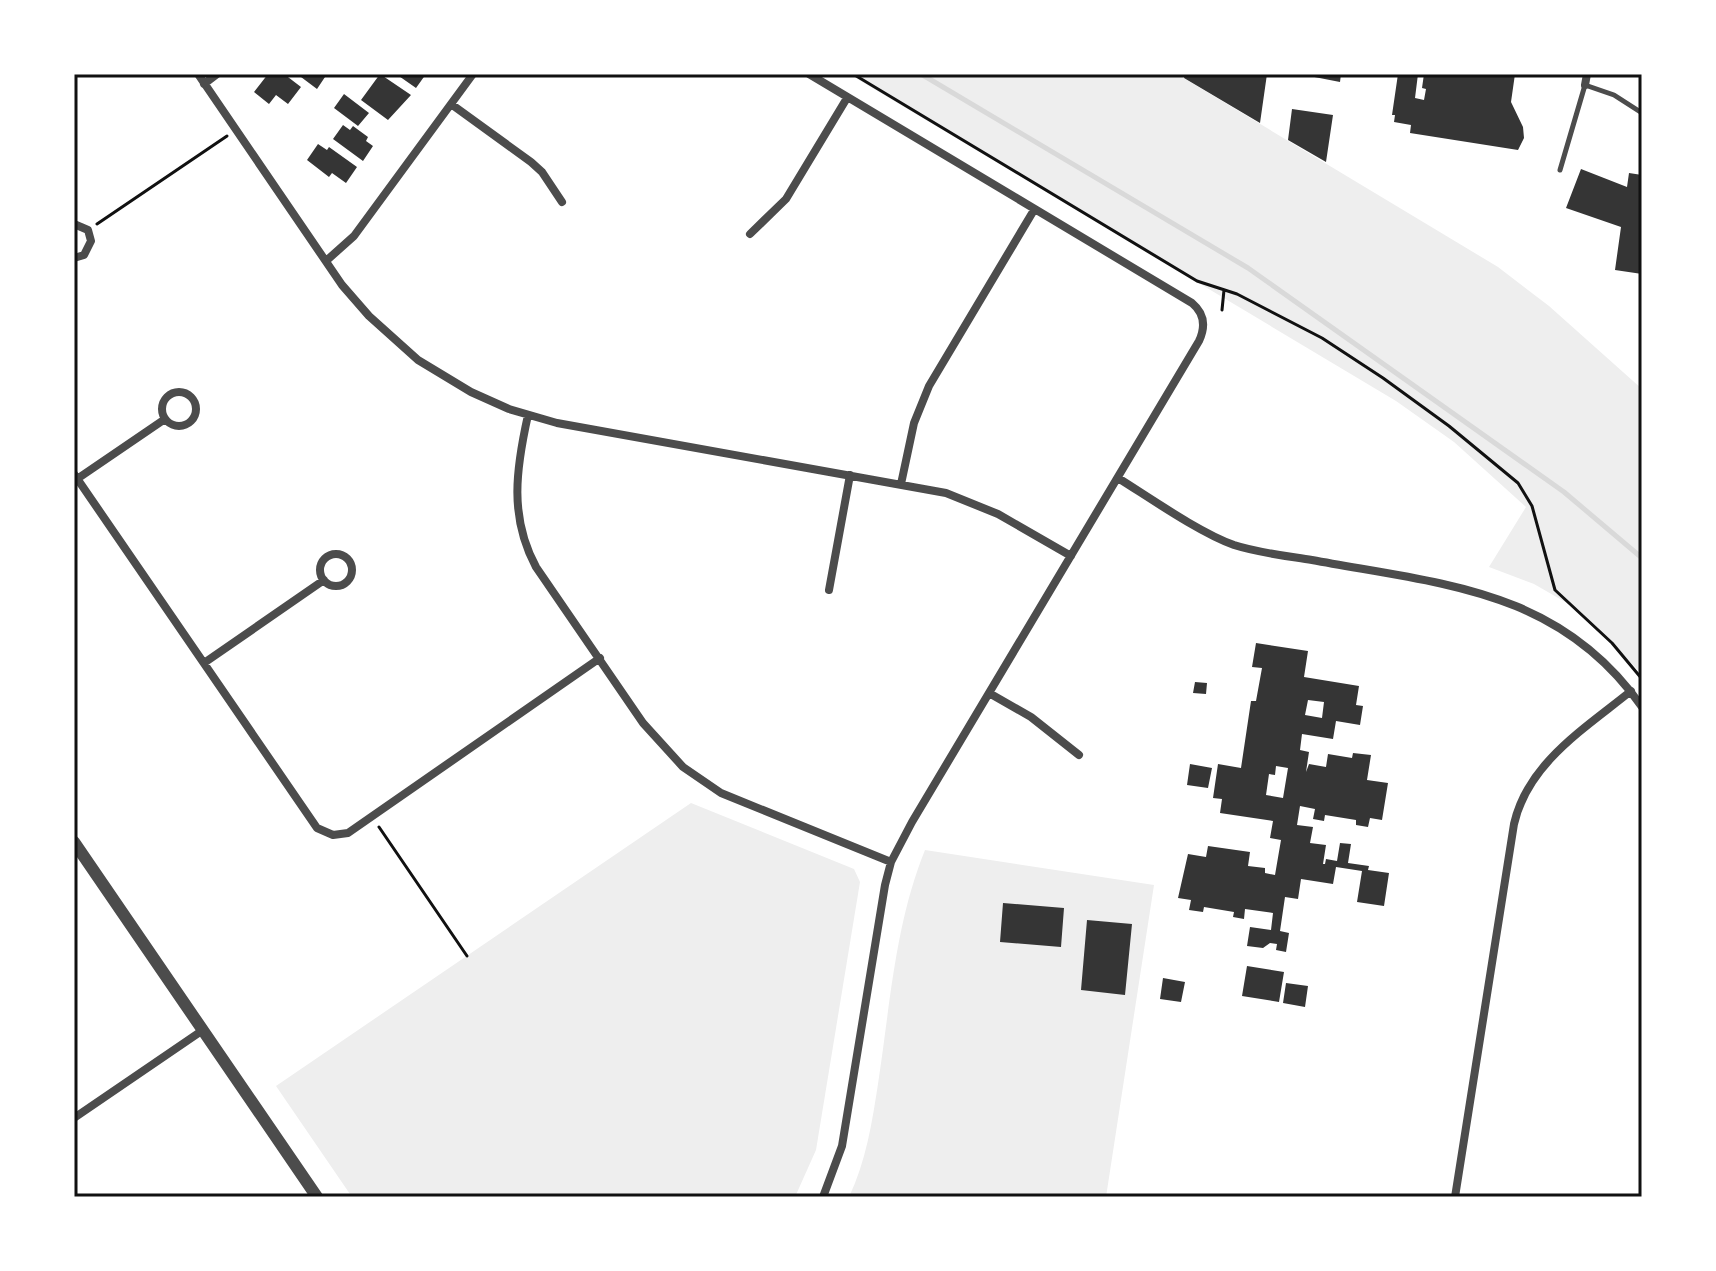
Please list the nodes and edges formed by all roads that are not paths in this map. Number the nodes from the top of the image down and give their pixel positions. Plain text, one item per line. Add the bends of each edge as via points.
1 (198, 74) edge
2 (217, 74) edge
3 (473, 74) edge
4 (809, 74) edge
5 (1587, 74) edge
6 (204, 84) junction
7 (1585, 85) junction
8 (847, 98) junction
9 (451, 104) junction
10 (1642, 113) edge
11 (1560, 170) dead end
12 (562, 202) dead end
13 (1034, 210) junction
14 (74, 224) edge
15 (750, 234) dead end
16 (74, 258) edge
17 (326, 261) junction
18 (528, 415) junction
19 (165, 419) junction
20 (850, 475) junction
21 (76, 476) edge
22 (1118, 478) junction
23 (901, 484) junction
24 (1071, 556) junction
25 (324, 580) dead end
26 (829, 590) dead end
27 (600, 658) junction
28 (204, 663) junction
29 (1631, 691) junction
30 (989, 693) junction
31 (1642, 707) edge
32 (1079, 755) dead end
33 (74, 842) edge
34 (891, 862) junction
35 (203, 1030) junction
36 (74, 1118) edge
37 (317, 1197) edge
38 (823, 1197) edge
39 (1455, 1197) edge

1 - 6 street
2 - 6 street
3 - 9 street
4 - 8 street
5 - 7 street
6 - 17 street
7 - 10 lane
7 - 11 lane
8 - 13 street
8 - 15 street via 786,199
9 - 12 street via 531,162
9 - 17 street via 354,236
13 - 22 street via 1192,303 1202,315 1199,341
13 - 23 street via 929,386 914,423
14 - 16 street via 84,226 91,241 88,251
17 - 18 street via 362,309 418,360 471,392
18 - 20 street
18 - 27 street via 516,483 522,534 536,567
19 - 19 street via 162,409 169,395 184,393 193,400 191,421 180,426
19 - 21 street
20 - 23 street
20 - 26 street
21 - 28 street
22 - 24 street
22 - 29 street via 1235,545 1470,590 1523,608 1582,643
23 - 24 street via 974,502
24 - 30 street
25 - 28 street
27 - 28 street via 339,836 317,828
27 - 34 street via 651,734 707,785
29 - 31 street
29 - 39 street via 1549,759 1520,802
30 - 32 street via 1031,717
30 - 34 street
33 - 35 street
34 - 38 street via 842,1146
35 - 36 street
35 - 37 street

